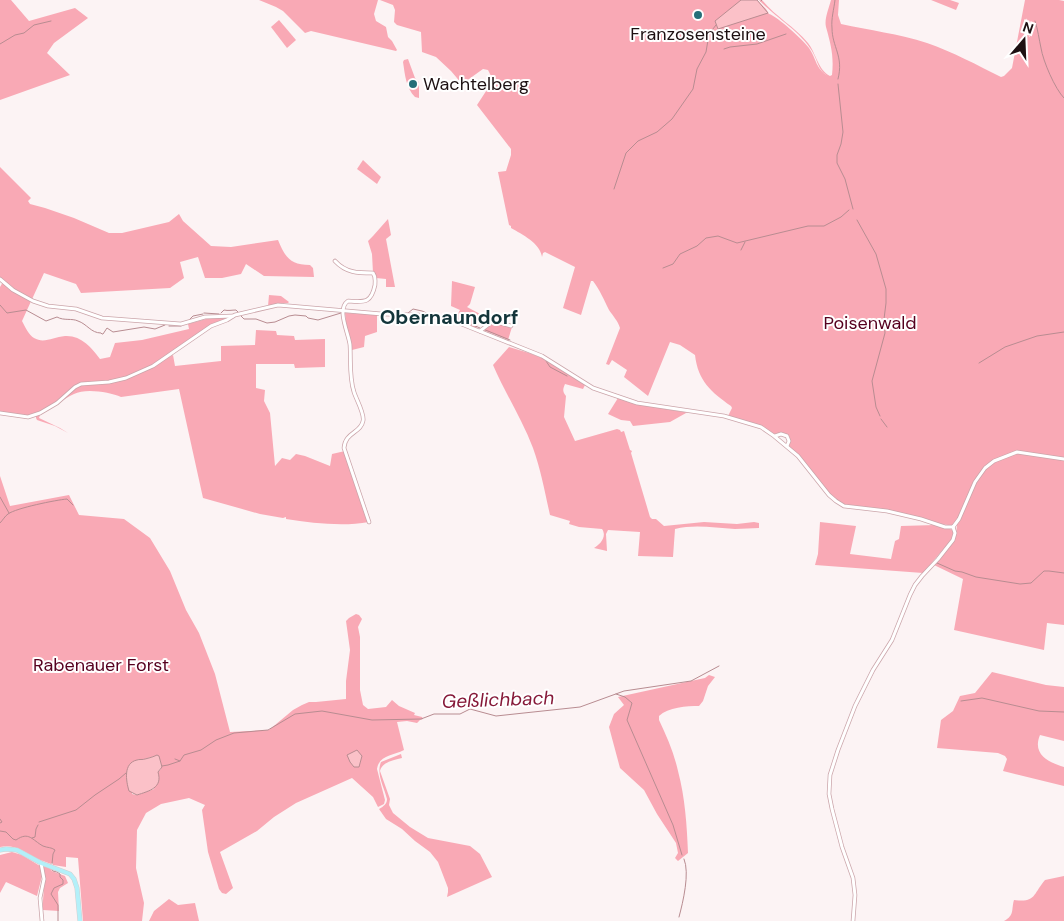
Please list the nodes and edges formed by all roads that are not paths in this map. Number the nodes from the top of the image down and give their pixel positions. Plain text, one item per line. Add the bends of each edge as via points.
1 (335, 261) dead end
2 (0, 278) edge
3 (343, 313) junction
4 (235, 316) junction
5 (511, 326) dead end
6 (480, 332) junction
7 (0, 413) edge
8 (774, 436) junction
9 (787, 446) junction
10 (1064, 459) edge
11 (369, 522) dead end
12 (953, 527) junction
13 (0, 850) edge
14 (41, 862) junction
15 (42, 921) edge
16 (80, 921) edge
17 (853, 921) edge

1 - 3 street via 342,269 373,273 376,278 371,298 345,302
2 - 4 street via 33,301 76,309 102,318 181,324 204,317
3 - 4 street via 285,304
3 - 6 street via 435,316
3 - 11 street via 349,340 352,386 364,418 361,426 346,439 344,448
4 - 7 street via 206,329 153,366 126,378 74,387 57,403 28,417
5 - 6 street via 493,321
6 - 8 street via 542,356 593,388 642,404 743,421
8 - 9 street
8 - 9 street via 787,436
9 - 12 street via 829,495 842,505 887,511
10 - 12 street via 1018,452 994,461 975,482
12 - 17 street via 953,540 915,585 892,640 864,687 830,775 832,809 853,878
13 - 14 main road via 17,850
14 - 15 street via 44,880 40,898
14 - 16 main road via 67,872 74,879

